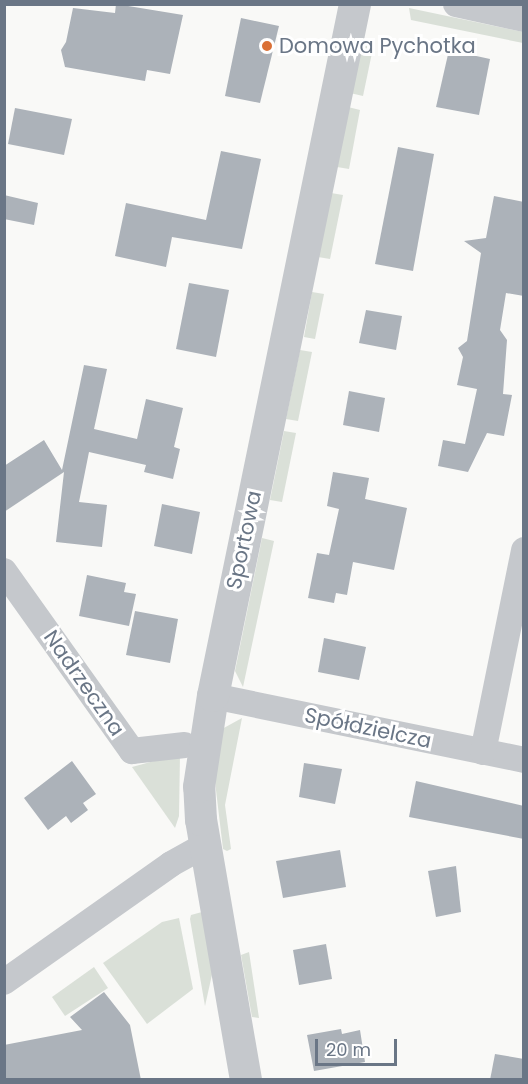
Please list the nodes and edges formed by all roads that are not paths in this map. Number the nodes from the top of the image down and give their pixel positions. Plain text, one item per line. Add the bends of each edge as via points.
1 (355, 4) edge
2 (456, 4) edge
3 (524, 19) edge
4 (524, 550) edge
5 (4, 572) edge
6 (213, 696) junction
7 (185, 745) dead end
8 (483, 752) junction
9 (524, 760) edge
10 (205, 845) junction
11 (4, 982) edge
12 (246, 1080) edge

1 - 6 street, Sportowa
2 - 3 street
4 - 8 street
5 - 7 street, Nadrzeczna via 132,751
6 - 8 street, Spółdzielcza
6 - 10 street, Sportowa via 199,787
8 - 9 street, Spółdzielcza
10 - 11 street via 171,864
10 - 12 street, Sportowa

